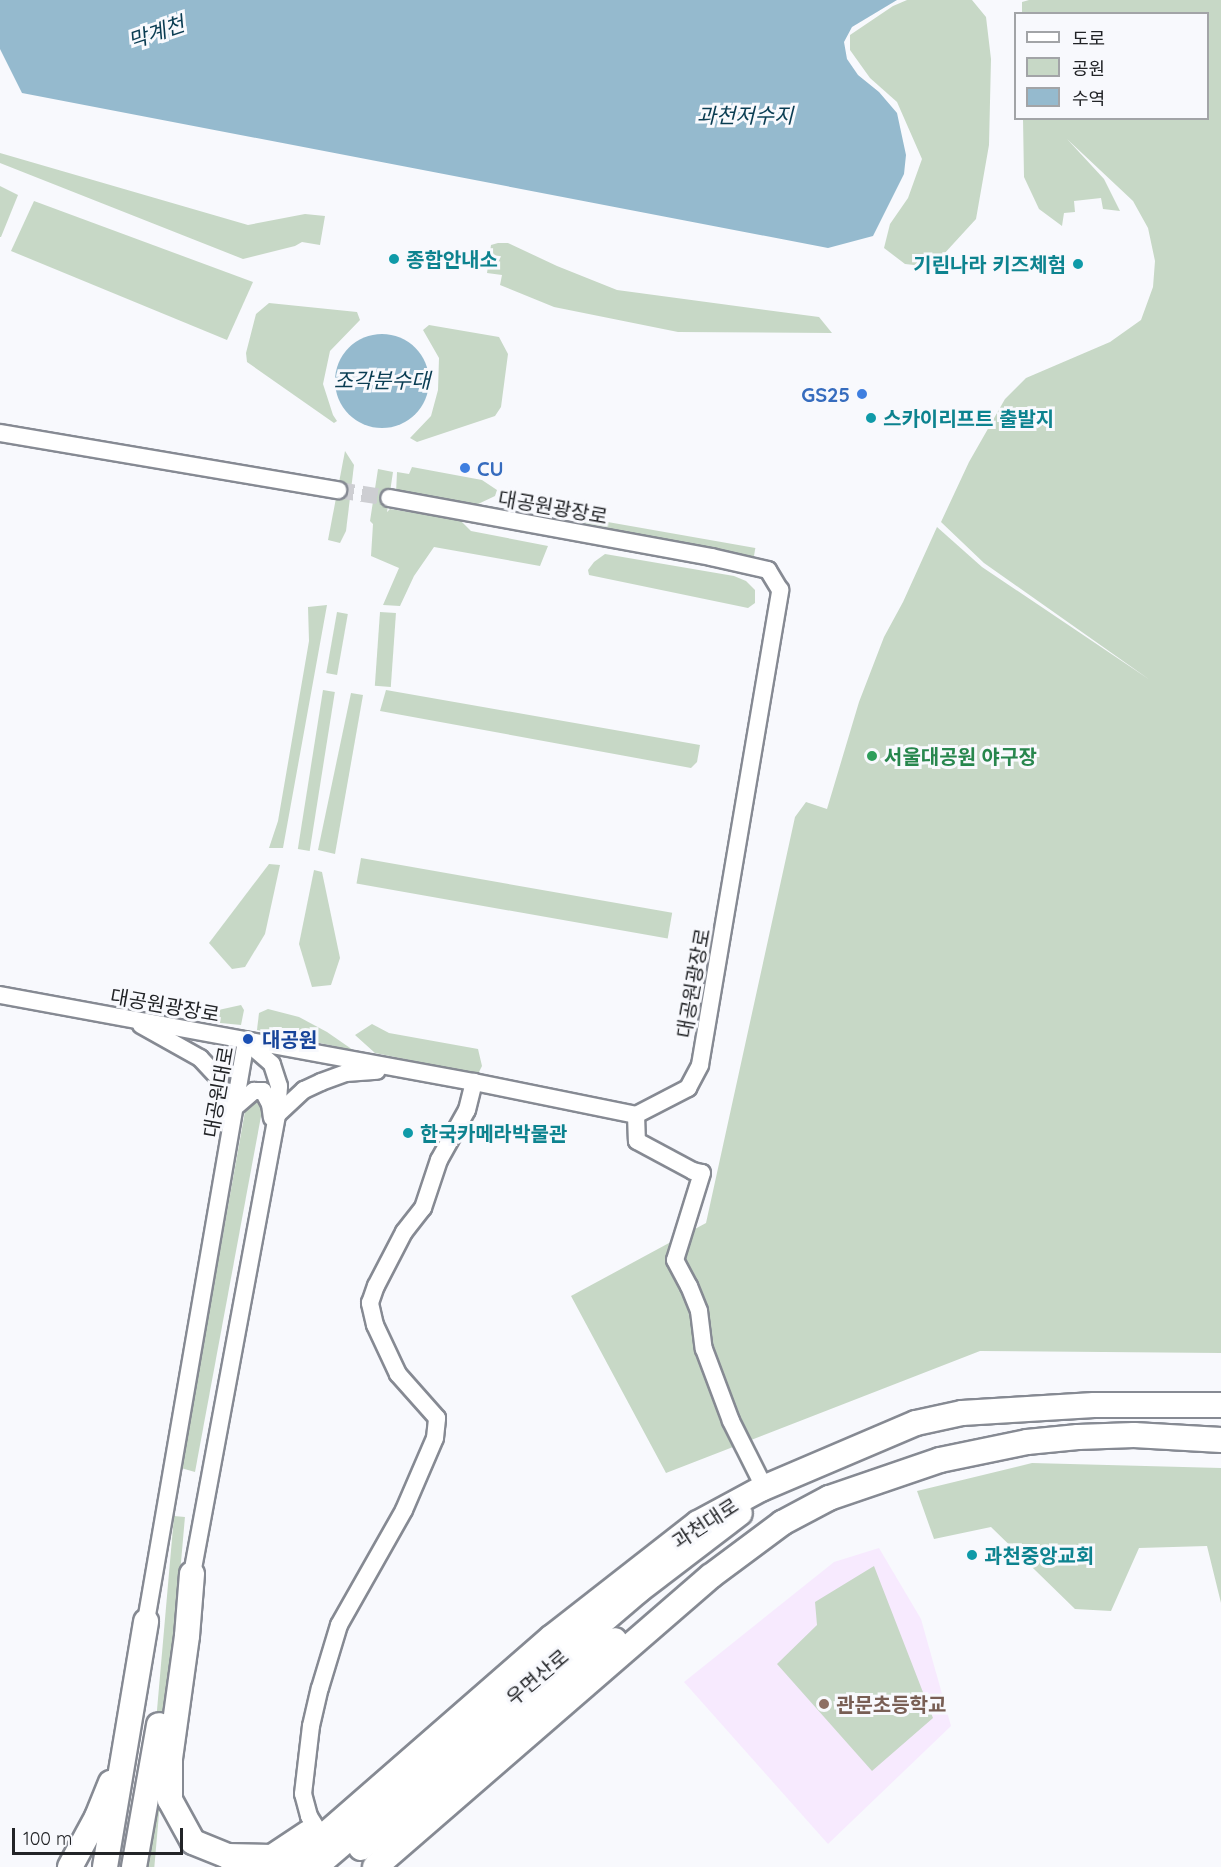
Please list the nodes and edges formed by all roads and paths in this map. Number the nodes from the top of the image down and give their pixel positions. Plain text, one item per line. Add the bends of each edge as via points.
1 (0, 433) edge
2 (338, 490) tunnel mouth
3 (388, 498) tunnel mouth
4 (0, 995) edge
5 (132, 1020) junction
6 (246, 1041) junction
7 (405, 1070) junction
8 (474, 1082) junction
9 (233, 1108) junction
10 (277, 1115) junction
11 (636, 1115) junction
12 (275, 1137) junction
13 (229, 1148) junction
14 (1221, 1405) edge
15 (1221, 1440) edge
16 (763, 1488) junction
17 (782, 1523) junction
18 (192, 1574) junction
19 (146, 1621) joint
20 (126, 1744) junction
21 (346, 1816) junction
22 (97, 1817) junction
23 (317, 1829) junction
24 (70, 1867) edge
25 (81, 1867) edge
26 (105, 1867) edge
27 (134, 1867) edge
28 (288, 1867) edge
29 (315, 1867) edge
30 (338, 1867) edge
31 (375, 1867) edge

1 - 2 street
3 - 11 street, 대공원광장로 via 768,570 780,590 700,1065 688,1088
4 - 5 street, 대공원광장로
5 - 6 street, 대공원광장로
5 - 13 street via 200,1058 218,1077 227,1108
6 - 7 street, 대공원광장로
6 - 9 street, 대공원대로
6 - 10 street, 대공원대로 via 272,1064 279,1086
7 - 8 street, 대공원광장로
7 - 10 street via 346,1074 321,1082 304,1090
8 - 11 street, 대공원광장로
8 - 23 street via 467,1110 439,1160 423,1208 404,1232 370,1303 375,1325 398,1374 437,1418 435,1438 404,1510 339,1625 310,1726 303,1794
9 - 12 street via 254,1091 263,1091 270,1104
9 - 13 street, 대공원대로
10 - 12 street, 대공원대로
11 - 16 street via 637,1141 702,1173 675,1260 699,1311 704,1349 717,1385
12 - 18 street, 대공원대로
13 - 19 street, 대공원대로
14 - 16 highway, 과천대로 via 1094,1405 962,1413 916,1423
15 - 17 highway via 1134,1435 1077,1437 983,1450 871,1482 829,1498
16 - 21 highway, 과천대로 via 699,1523 641,1567 552,1638
16 - 29 highway, 우면산로 via 735,1518 638,1591
17 - 30 highway, 우면산로 via 745,1537
17 - 31 highway via 711,1576
18 - 23 highway via 170,1758 171,1800 194,1842 226,1856 272,1857
18 - 27 highway via 182,1595
19 - 20 highway
20 - 22 highway
20 - 26 highway
21 - 23 highway
21 - 28 highway, 과천대로
22 - 24 highway
22 - 25 highway

